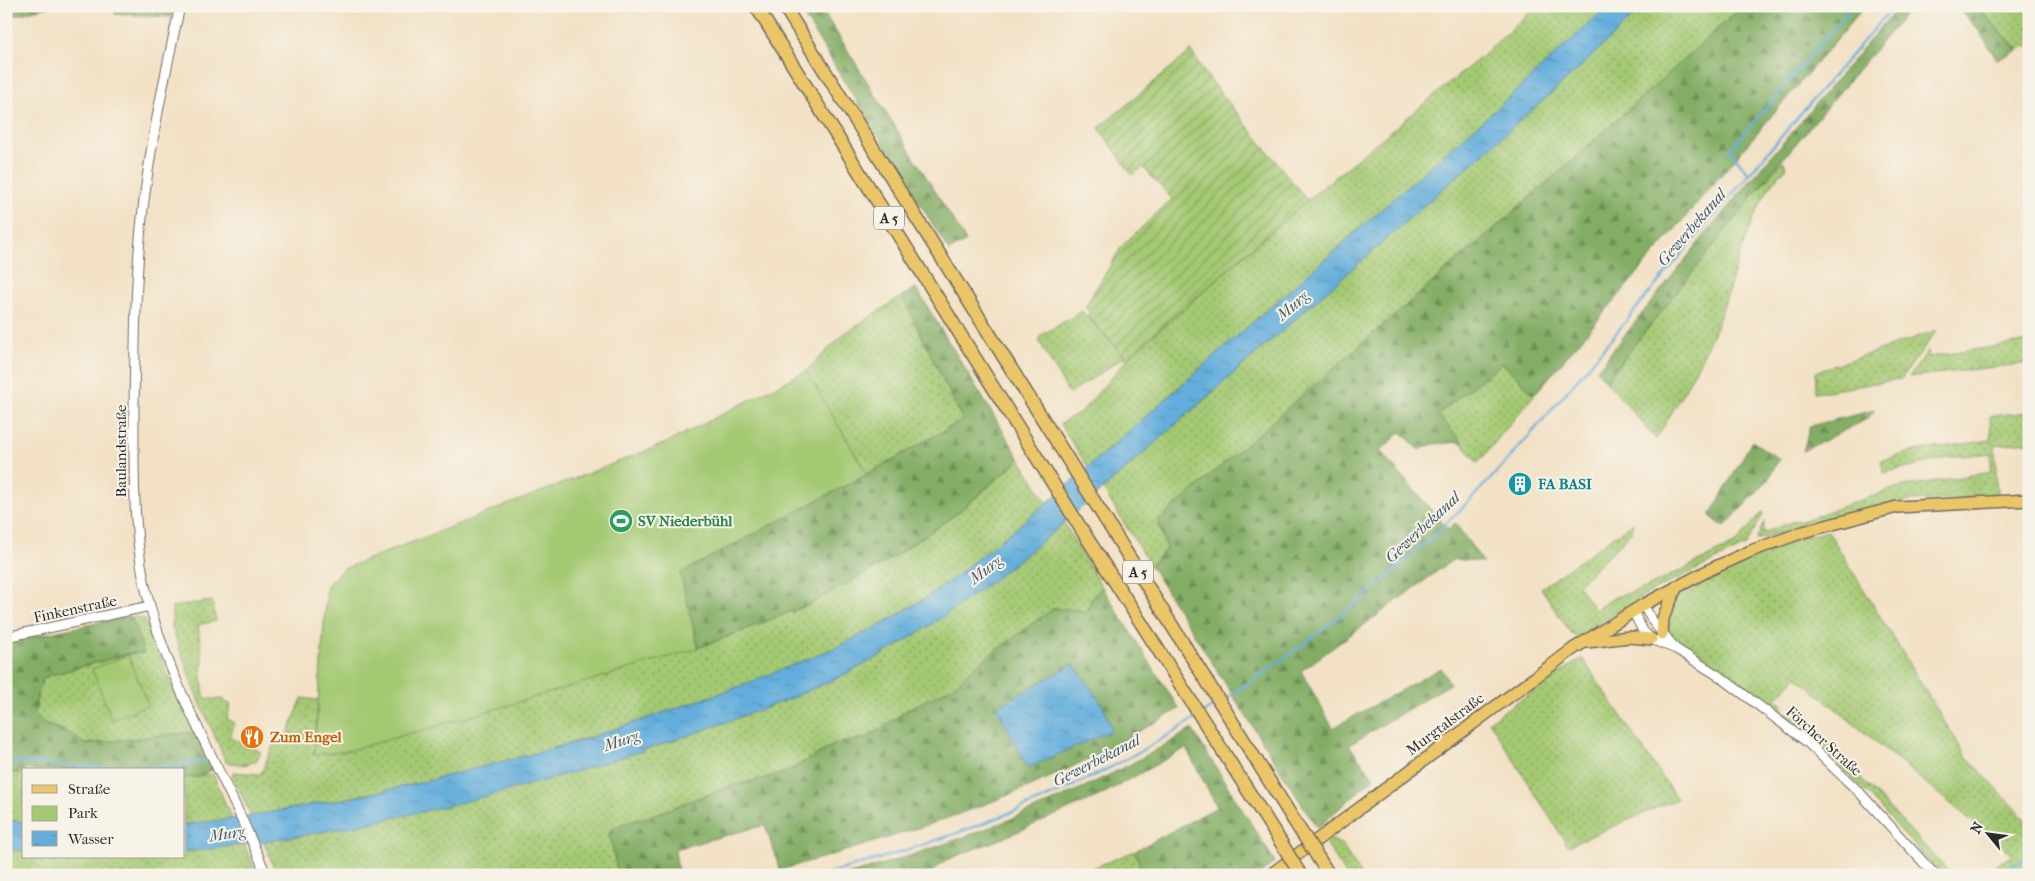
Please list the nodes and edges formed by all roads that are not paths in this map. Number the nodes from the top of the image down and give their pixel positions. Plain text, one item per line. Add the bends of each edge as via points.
1 (180, 6) edge
2 (756, 6) edge
3 (784, 6) edge
4 (2029, 500) edge
5 (1677, 586) junction
6 (150, 606) junction
7 (1638, 608) junction
8 (1662, 634) junction
9 (6, 638) edge
10 (1651, 639) junction
11 (1583, 642) junction
12 (1676, 649) junction
13 (266, 875) edge
14 (1270, 875) edge
15 (1300, 875) edge
16 (1328, 875) edge
17 (1934, 875) edge

1 - 6 street, Baulandstraße via 156,123 137,275 134,492 136,536
2 - 15 highway, A 5, bridge
3 - 16 highway, A 5, bridge
4 - 5 main road, Murgtalstraße via 1897,507 1842,520 1751,551
5 - 7 main road, Murgtalstraße
5 - 8 main road via 1663,618
6 - 9 street, Finkenstraße
6 - 13 street, Baulandstraße via 173,673
7 - 8 street, Förcher Straße
7 - 10 street via 1643,631
7 - 11 main road, Murgtalstraße
8 - 12 street, Förcher Straße
10 - 11 main road via 1629,637
10 - 12 street, Förcher Straße
11 - 14 main road, Murgtalstraße
12 - 17 street, Förcher Straße via 1722,678 1807,742 1860,793

